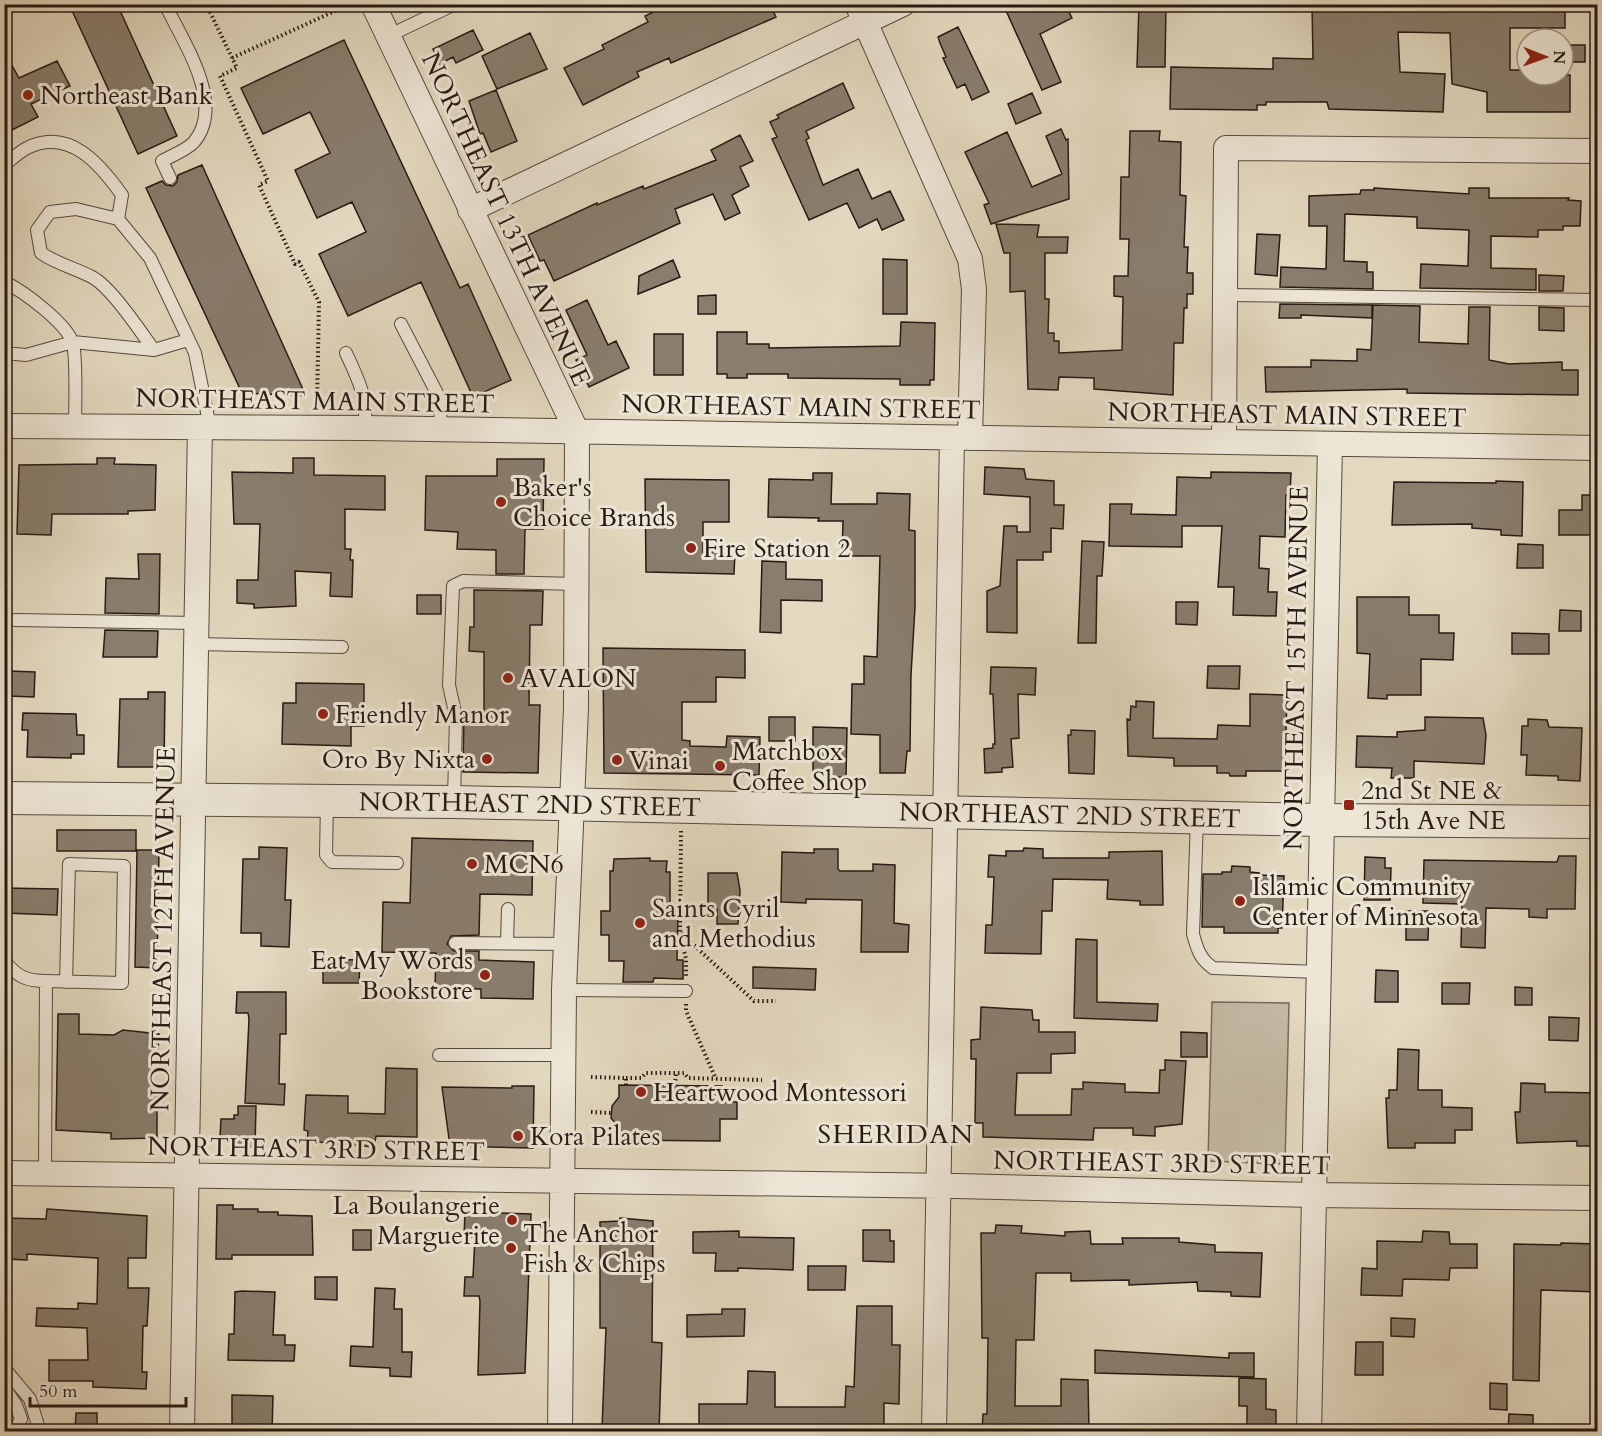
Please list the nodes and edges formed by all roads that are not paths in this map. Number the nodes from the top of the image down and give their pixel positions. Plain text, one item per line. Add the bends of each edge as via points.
1 (165, 4) edge
2 (373, 4) edge
3 (455, 4) edge
4 (903, 4) edge
5 (861, 14) edge
6 (388, 36) junction
7 (1598, 151) edge
8 (4, 165) edge
9 (170, 178) dead end
10 (470, 210) junction
11 (118, 219) junction
12 (4, 282) edge
13 (1226, 295) junction
14 (1598, 300) edge
15 (401, 324) dead end
16 (188, 340) junction
17 (73, 342) junction
18 (154, 350) junction
19 (346, 352) dead end
20 (4, 353) edge
21 (4, 426) edge
22 (205, 427) junction
23 (75, 428) junction
24 (365, 428) junction
25 (441, 431) junction
26 (577, 432) junction
27 (961, 438) junction
28 (1224, 441) junction
29 (1330, 445) junction
30 (1598, 448) edge
31 (576, 584) junction
32 (15, 620) dead end
33 (196, 633) junction
34 (342, 647) dead end
35 (4, 798) edge
36 (193, 800) junction
37 (327, 802) junction
38 (454, 802) junction
39 (571, 806) junction
40 (947, 811) junction
41 (1197, 817) junction
42 (1322, 819) junction
43 (1598, 822) edge
44 (397, 863) dead end
45 (508, 909) dead end
46 (455, 943) dead end
47 (507, 943) junction
48 (565, 944) junction
49 (4, 962) edge
50 (1318, 972) junction
51 (46, 981) junction
52 (66, 982) junction
53 (564, 990) junction
54 (686, 991) road end
55 (439, 1054) dead end
56 (563, 1055) junction
57 (4, 1173) edge
58 (45, 1174) junction
59 (187, 1175) junction
60 (564, 1182) junction
61 (938, 1186) junction
62 (1313, 1195) junction
63 (1598, 1198) edge
64 (4, 1368) edge
65 (4, 1387) edge
66 (22, 1425) edge
67 (14, 1431) edge
68 (40, 1431) edge
69 (182, 1431) edge
70 (560, 1431) edge
71 (934, 1431) edge
72 (1310, 1431) edge

1 - 9 lane via 202,85 207,108 204,125 193,144 162,161
2 - 6 street, NORTHEAST 13TH AVENUE
3 - 6 lane
4 - 5 street
5 - 10 street
5 - 27 street via 970,259 974,290
6 - 10 street, NORTHEAST 13TH AVENUE
7 - 13 street via 1226,148
8 - 11 lane via 27,148 57,140 77,147 103,168 122,195
10 - 26 street, NORTHEAST 13TH AVENUE
11 - 16 lane via 150,258
11 - 18 lane via 76,209 50,212 37,230 41,253 59,265 94,278
12 - 17 lane via 41,306
13 - 14 lane
13 - 28 street
15 - 25 lane via 440,399
16 - 18 lane
16 - 22 lane via 195,353
17 - 18 lane
17 - 20 lane via 26,355
17 - 23 lane
19 - 24 lane via 363,390
21 - 23 street, NORTHEAST MAIN STREET
22 - 23 street, NORTHEAST MAIN STREET
22 - 24 street, NORTHEAST MAIN STREET
22 - 33 street, NORTHEAST 12TH AVENUE
24 - 25 street, NORTHEAST MAIN STREET
25 - 26 street, NORTHEAST MAIN STREET
26 - 27 street, NORTHEAST MAIN STREET
26 - 31 street, NORTHEAST 13TH AVENUE
27 - 28 street, NORTHEAST MAIN STREET
27 - 40 street
28 - 29 street, NORTHEAST MAIN STREET
29 - 30 street, NORTHEAST MAIN STREET
29 - 42 street, NORTHEAST 15TH AVENUE
31 - 38 lane via 463,581 453,586 449,685 456,717
31 - 39 street, NORTHEAST 13TH AVENUE
32 - 33 lane
33 - 34 lane
33 - 36 street, NORTHEAST 12TH AVENUE
35 - 36 street, NORTHEAST 2ND STREET
36 - 37 street, NORTHEAST 2ND STREET
36 - 59 street, NORTHEAST 12TH AVENUE
37 - 38 street, NORTHEAST 2ND STREET
37 - 44 lane via 326,855 332,862
38 - 39 street, NORTHEAST 2ND STREET
39 - 40 street, NORTHEAST 2ND STREET
39 - 48 street, NORTHEAST 13TH AVENUE
40 - 41 street, NORTHEAST 2ND STREET
40 - 61 street
41 - 42 street, NORTHEAST 2ND STREET
41 - 50 lane via 1193,934 1200,955 1213,968
42 - 43 street, NORTHEAST 2ND STREET
42 - 50 street, NORTHEAST 15TH AVENUE
45 - 47 lane
46 - 47 lane
47 - 48 lane
48 - 53 street, NORTHEAST 13TH AVENUE
49 - 51 lane via 28,981
50 - 62 street, NORTHEAST 15TH AVENUE
51 - 52 lane
51 - 58 lane
52 - 52 lane via 122,983 124,866 69,864
53 - 54 lane
53 - 56 street, NORTHEAST 13TH AVENUE
55 - 56 lane
56 - 60 street, NORTHEAST 13TH AVENUE
57 - 58 street, NORTHEAST 3RD STREET
58 - 59 street, NORTHEAST 3RD STREET
59 - 60 street, NORTHEAST 3RD STREET
59 - 69 street, NORTHEAST 12TH AVENUE
60 - 61 street, NORTHEAST 3RD STREET
60 - 70 street, NORTHEAST 13TH AVENUE
61 - 62 street, NORTHEAST 3RD STREET
61 - 71 street
62 - 63 street, NORTHEAST 3RD STREET
62 - 72 street, NORTHEAST 15TH AVENUE
64 - 68 lane via 30,1399
65 - 66 lane
66 - 67 lane

